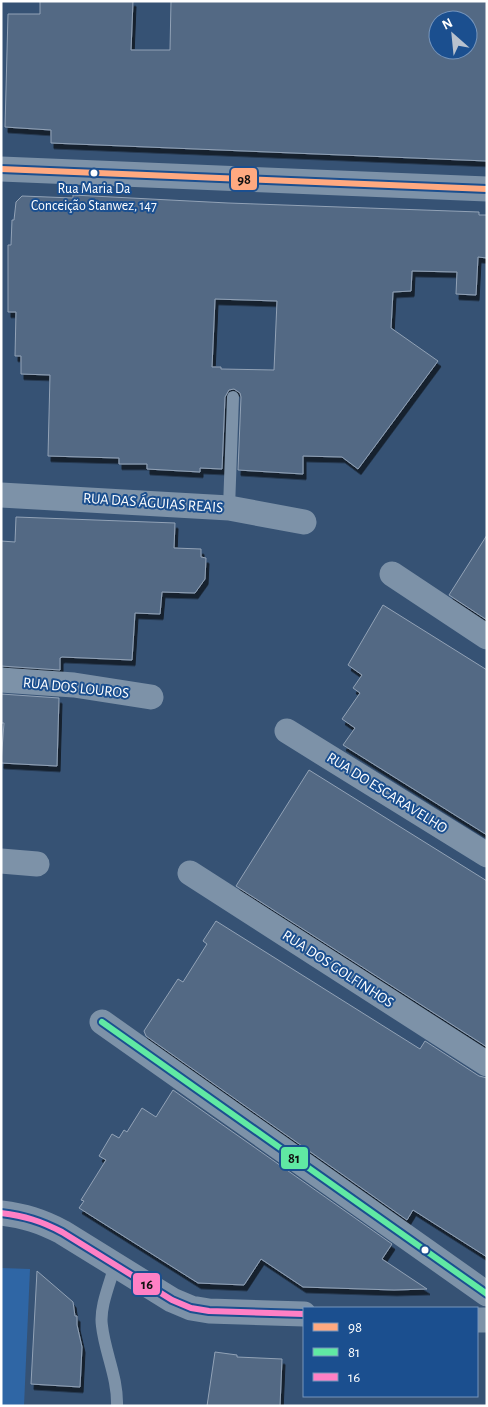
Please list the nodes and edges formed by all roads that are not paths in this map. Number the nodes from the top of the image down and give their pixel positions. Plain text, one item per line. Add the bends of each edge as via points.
1 (1, 169) edge
2 (487, 189) edge
3 (233, 397) dead end
4 (1, 495) edge
5 (230, 508) junction
6 (304, 522) dead end
7 (392, 574) dead end
8 (487, 637) edge
9 (1, 680) edge
10 (151, 697) dead end
11 (286, 731) dead end
12 (487, 855) edge
13 (1, 861) edge
14 (37, 864) dead end
15 (190, 873) dead end
16 (102, 1022) dead end
17 (487, 1064) edge
18 (1, 1214) edge
19 (115, 1265) junction
20 (487, 1294) edge
21 (303, 1314) edge
22 (117, 1406) edge

1 - 2 street
3 - 5 lane
4 - 5 street, RUA DAS ÁGUIAS REAIS
5 - 6 street, RUA DAS ÁGUIAS REAIS
7 - 8 street
9 - 10 street, RUA DOS LOUROS via 74,685
11 - 12 street, RUA DO ESCARAVELHO
13 - 14 street
15 - 17 street, RUA DOS GOLFINHOS
16 - 20 street
18 - 19 street via 28,1217 44,1223
19 - 21 street via 191,1308
19 - 22 lane via 101,1324 118,1395

